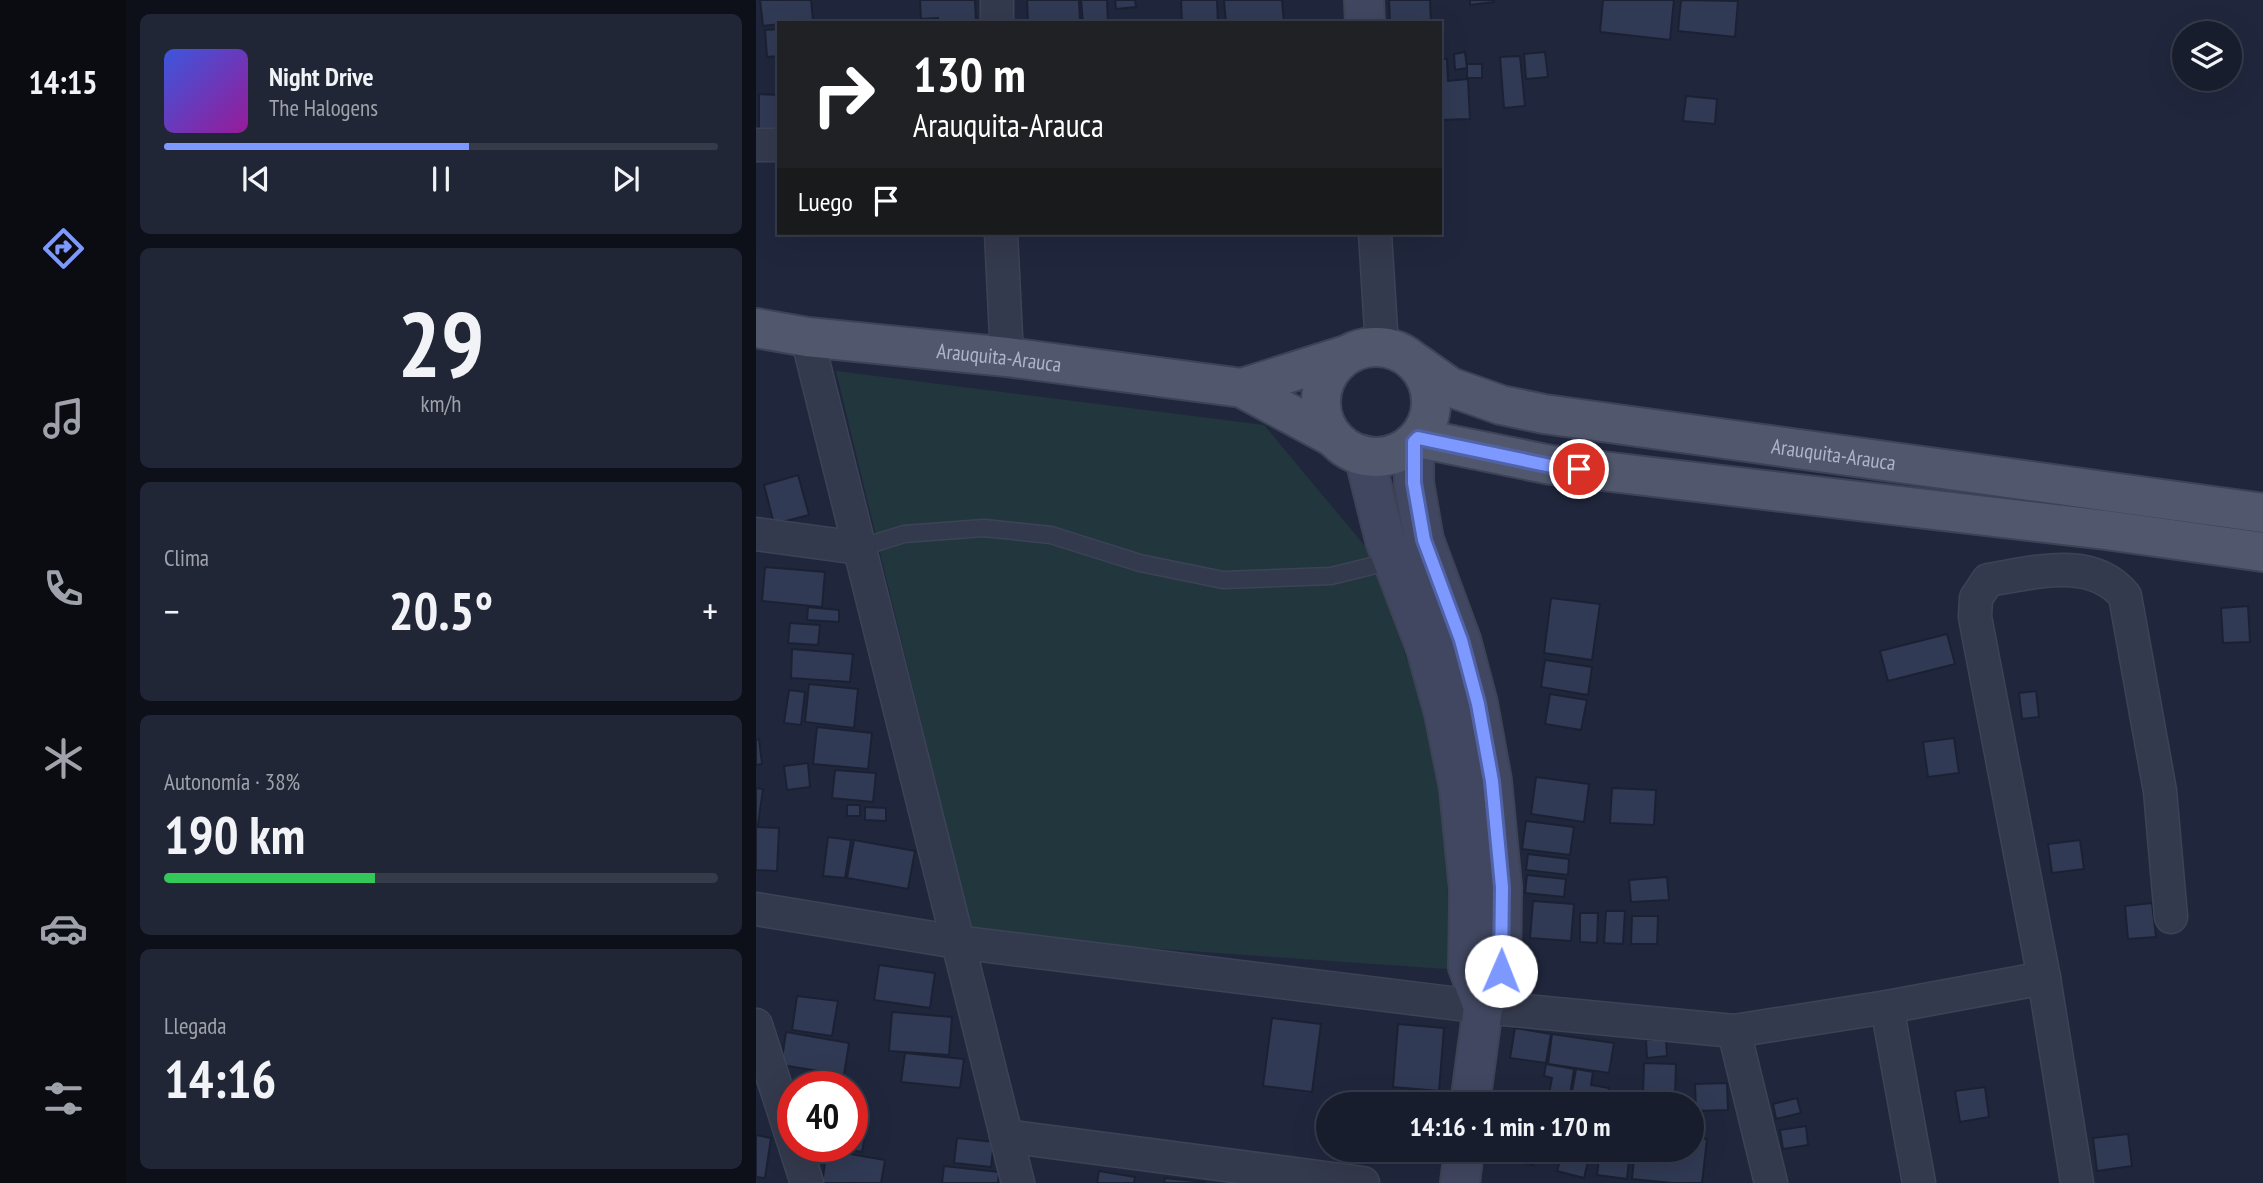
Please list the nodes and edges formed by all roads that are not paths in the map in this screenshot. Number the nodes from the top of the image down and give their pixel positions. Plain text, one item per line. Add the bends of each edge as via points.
1 (997, 0) edge
2 (1364, 0) edge
3 (997, 21) edge
4 (1365, 21) edge
5 (756, 145) edge
6 (777, 145) edge
7 (1001, 235) edge
8 (1375, 235) edge
9 (756, 328) edge
10 (807, 337) junction
11 (1382, 347) junction
12 (1346, 355) junction
13 (1007, 357) junction
14 (1416, 363) junction
15 (1242, 388) junction
16 (1416, 440) junction
17 (1348, 446) junction
18 (2263, 513) edge
19 (756, 534) edge
20 (859, 548) junction
21 (2263, 552) edge
22 (1394, 561) junction
23 (756, 909) edge
24 (2171, 917) dead end
25 (957, 942) junction
26 (2044, 978) junction
27 (1483, 1007) junction
28 (1887, 1007) junction
29 (756, 1025) edge
30 (1734, 1031) junction
31 (777, 1090) edge
32 (1472, 1092) edge
33 (1006, 1136) junction
34 (800, 1162) edge
35 (1463, 1162) edge
36 (807, 1183) edge
37 (1018, 1183) edge
38 (1363, 1183) edge
39 (1460, 1183) edge
40 (1771, 1183) edge
41 (1919, 1183) edge
42 (2077, 1183) edge

1 - 3 street
2 - 4 street
5 - 6 street
7 - 13 street
8 - 11 street
9 - 10 main road, Arauquita-Arauca
10 - 13 main road, Arauquita-Arauca
10 - 20 street
11 - 12 main road
11 - 14 main road
12 - 15 main road
12 - 17 main road via 1325,378 1320,409 1324,424
13 - 15 main road, Arauquita-Arauca
14 - 16 main road via 1426,377 1431,409
14 - 18 main road, Arauquita-Arauca via 1450,387 1544,414
15 - 17 main road
16 - 17 main road via 1382,456
16 - 21 main road, Arauquita-Arauca via 1551,466
16 - 27 street via 1414,483 1424,540 1461,640 1492,781 1502,887 1501,971
17 - 22 street
19 - 20 street
20 - 22 lane via 904,534 984,528 1051,535 1140,563 1223,580 1331,576
20 - 25 street
22 - 27 street via 1426,648 1459,788 1469,889 1468,967
23 - 25 street
24 - 26 street via 2160,790 2125,596 2098,575 2060,569 1988,580 1976,598 1975,617
25 - 27 street
25 - 33 street
26 - 28 street
26 - 42 street
27 - 30 street
27 - 32 street
28 - 30 street
28 - 41 street
29 - 31 street
30 - 40 street
33 - 37 street
33 - 38 street
34 - 36 street
35 - 39 street

